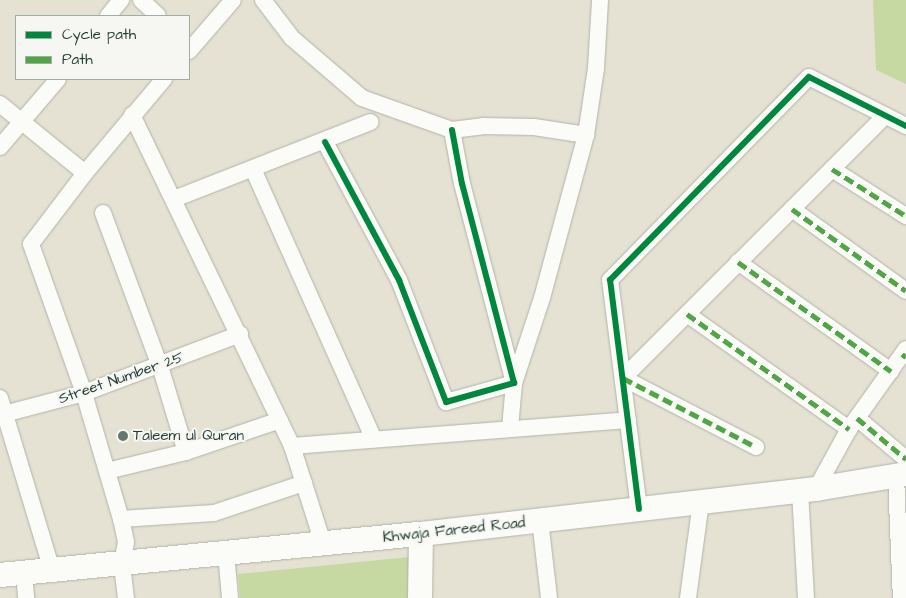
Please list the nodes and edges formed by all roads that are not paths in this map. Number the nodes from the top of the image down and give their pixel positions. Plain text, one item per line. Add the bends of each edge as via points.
1 (121, 0) edge
2 (141, 0) edge
3 (233, 0) edge
4 (263, 0) edge
5 (600, 0) edge
6 (109, 15) edge
7 (157, 15) edge
8 (190, 48) edge
9 (57, 80) edge
10 (163, 80) edge
11 (0, 104) edge
12 (132, 115) junction
13 (885, 116) junction
14 (23, 122) junction
15 (370, 122) dead end
16 (906, 126) edge
17 (452, 130) junction
18 (586, 134) junction
19 (325, 142) junction
20 (0, 147) edge
21 (253, 168) junction
22 (832, 169) junction
23 (84, 173) junction
24 (174, 199) junction
25 (792, 209) junction
26 (103, 213) dead end
27 (906, 216) edge
28 (738, 262) junction
29 (906, 291) edge
30 (687, 314) junction
31 (240, 334) junction
32 (905, 354) edge
33 (160, 366) junction
34 (891, 370) junction
35 (622, 378) junction
36 (514, 383) junction
37 (84, 394) junction
38 (0, 398) edge
39 (3, 414) edge
40 (280, 420) junction
41 (628, 420) junction
42 (853, 423) junction
43 (510, 428) junction
44 (374, 439) junction
45 (292, 446) junction
46 (756, 447) dead end
47 (186, 452) junction
48 (903, 470) edge
49 (107, 471) junction
50 (304, 483) junction
51 (808, 490) junction
52 (701, 502) junction
53 (640, 509) junction
54 (121, 519) junction
55 (540, 520) junction
56 (422, 534) junction
57 (323, 543) junction
58 (226, 553) junction
59 (122, 563) junction
60 (52, 570) junction
61 (24, 573) junction
62 (0, 575) edge
63 (903, 592) edge
64 (26, 598) edge
65 (126, 598) edge
66 (230, 598) edge
67 (420, 598) edge
68 (549, 598) edge
69 (688, 598) edge
70 (806, 598) edge

1 - 6 street
2 - 7 street
3 - 8 street
4 - 17 street via 292,38 362,98
5 - 18 street via 596,68
9 - 14 street
10 - 12 street
11 - 14 street
12 - 23 street
12 - 24 street
13 - 16 street
13 - 22 street
13 - 35 street via 809,77 610,280
14 - 20 street
14 - 23 street
15 - 19 street
17 - 18 street via 483,126 534,127
17 - 36 street via 462,184
18 - 36 street via 542,298
19 - 21 street
19 - 36 street via 399,280 446,402
21 - 24 street
21 - 44 street
22 - 25 street
22 - 27 street
23 - 37 street via 31,244
24 - 31 street
25 - 28 street
25 - 29 street
26 - 33 street
28 - 30 street
28 - 34 street
30 - 35 street
30 - 42 street
31 - 33 street, Street Number 25
31 - 40 street
32 - 34 street
33 - 37 street, Street Number 25
33 - 47 street
34 - 42 street
35 - 41 street
35 - 46 street
36 - 43 street
37 - 39 street, Street Number 25
37 - 49 street
38 - 39 street
39 - 60 street
40 - 45 street
40 - 47 street
41 - 43 street
41 - 53 street
42 - 48 street
42 - 51 street
43 - 44 street
44 - 45 street
45 - 50 street
47 - 49 street
48 - 51 main road, Khwaja Fareed Road
48 - 63 street
49 - 54 street
50 - 54 street via 214,513
50 - 57 street
51 - 52 main road, Khwaja Fareed Road
51 - 70 street
52 - 53 main road, Khwaja Fareed Road
52 - 69 street
53 - 55 main road, Khwaja Fareed Road
54 - 59 street via 126,542
55 - 56 main road, Khwaja Fareed Road
55 - 68 street
56 - 57 main road, Khwaja Fareed Road
56 - 67 main road
57 - 58 main road, Khwaja Fareed Road
58 - 59 main road, Khwaja Fareed Road
58 - 66 street
59 - 60 main road, Khwaja Fareed Road
59 - 65 street
60 - 61 main road, Khwaja Fareed Road
61 - 62 main road, Khwaja Fareed Road
61 - 64 street

